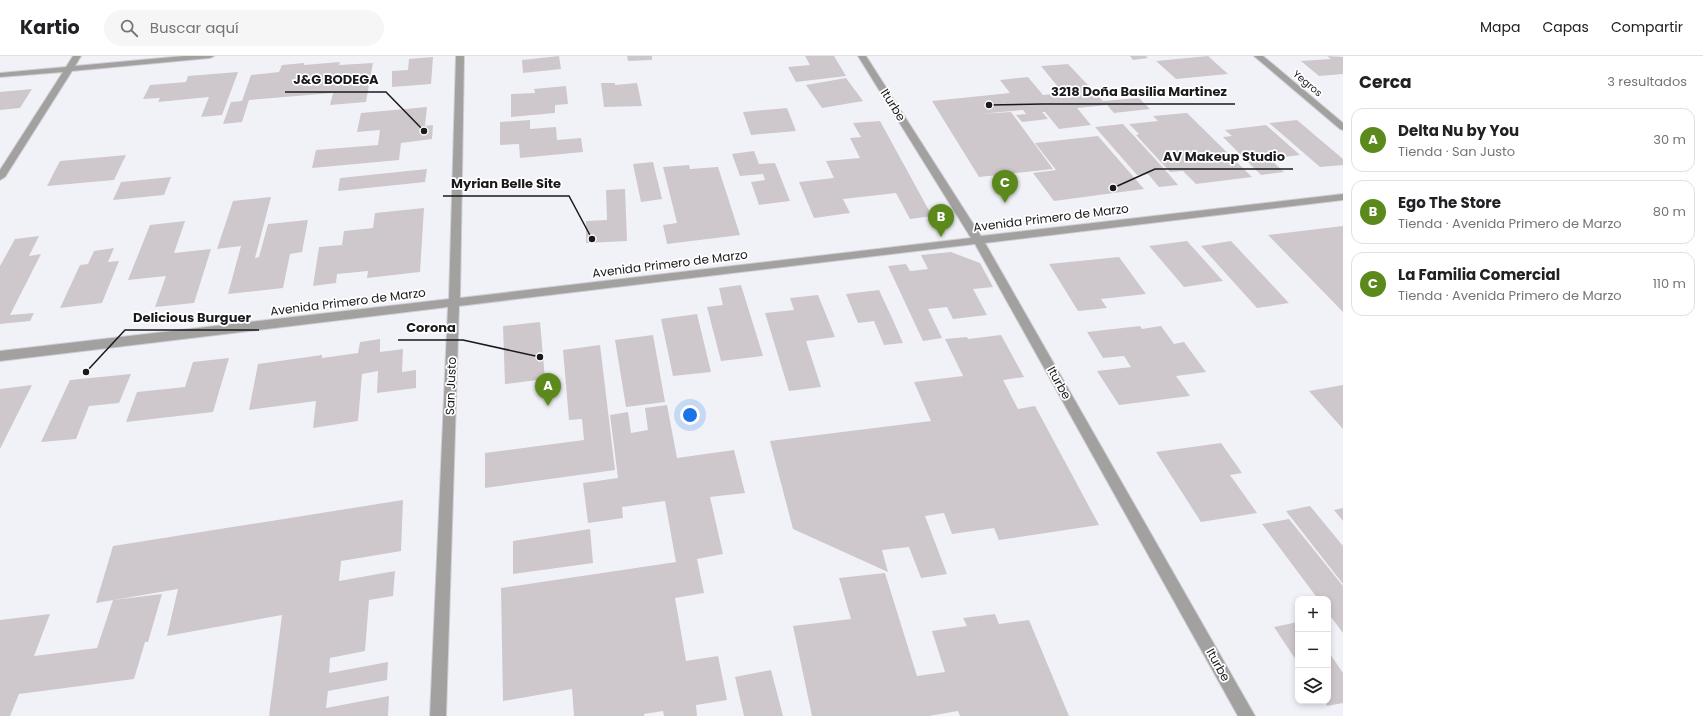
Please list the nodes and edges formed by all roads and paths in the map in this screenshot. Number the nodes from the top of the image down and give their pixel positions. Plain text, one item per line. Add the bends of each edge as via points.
1 (77, 56) edge
2 (210, 56) edge
3 (460, 56) edge
4 (862, 56) edge
5 (1258, 56) edge
6 (68, 70) junction
7 (0, 75) edge
8 (1343, 127) edge
9 (0, 177) edge
10 (1343, 197) edge
11 (978, 240) junction
12 (454, 302) junction
13 (0, 356) edge
14 (438, 716) edge
15 (1247, 716) edge

1 - 6 street
2 - 6 street
3 - 12 street, San Justo
4 - 11 street, Iturbe
5 - 8 street, Yegros
6 - 7 street
6 - 9 street
10 - 11 street, Avenida Primero de Marzo
11 - 12 street, Avenida Primero de Marzo
11 - 15 street, Iturbe
12 - 13 street, Avenida Primero de Marzo
12 - 14 street, San Justo

